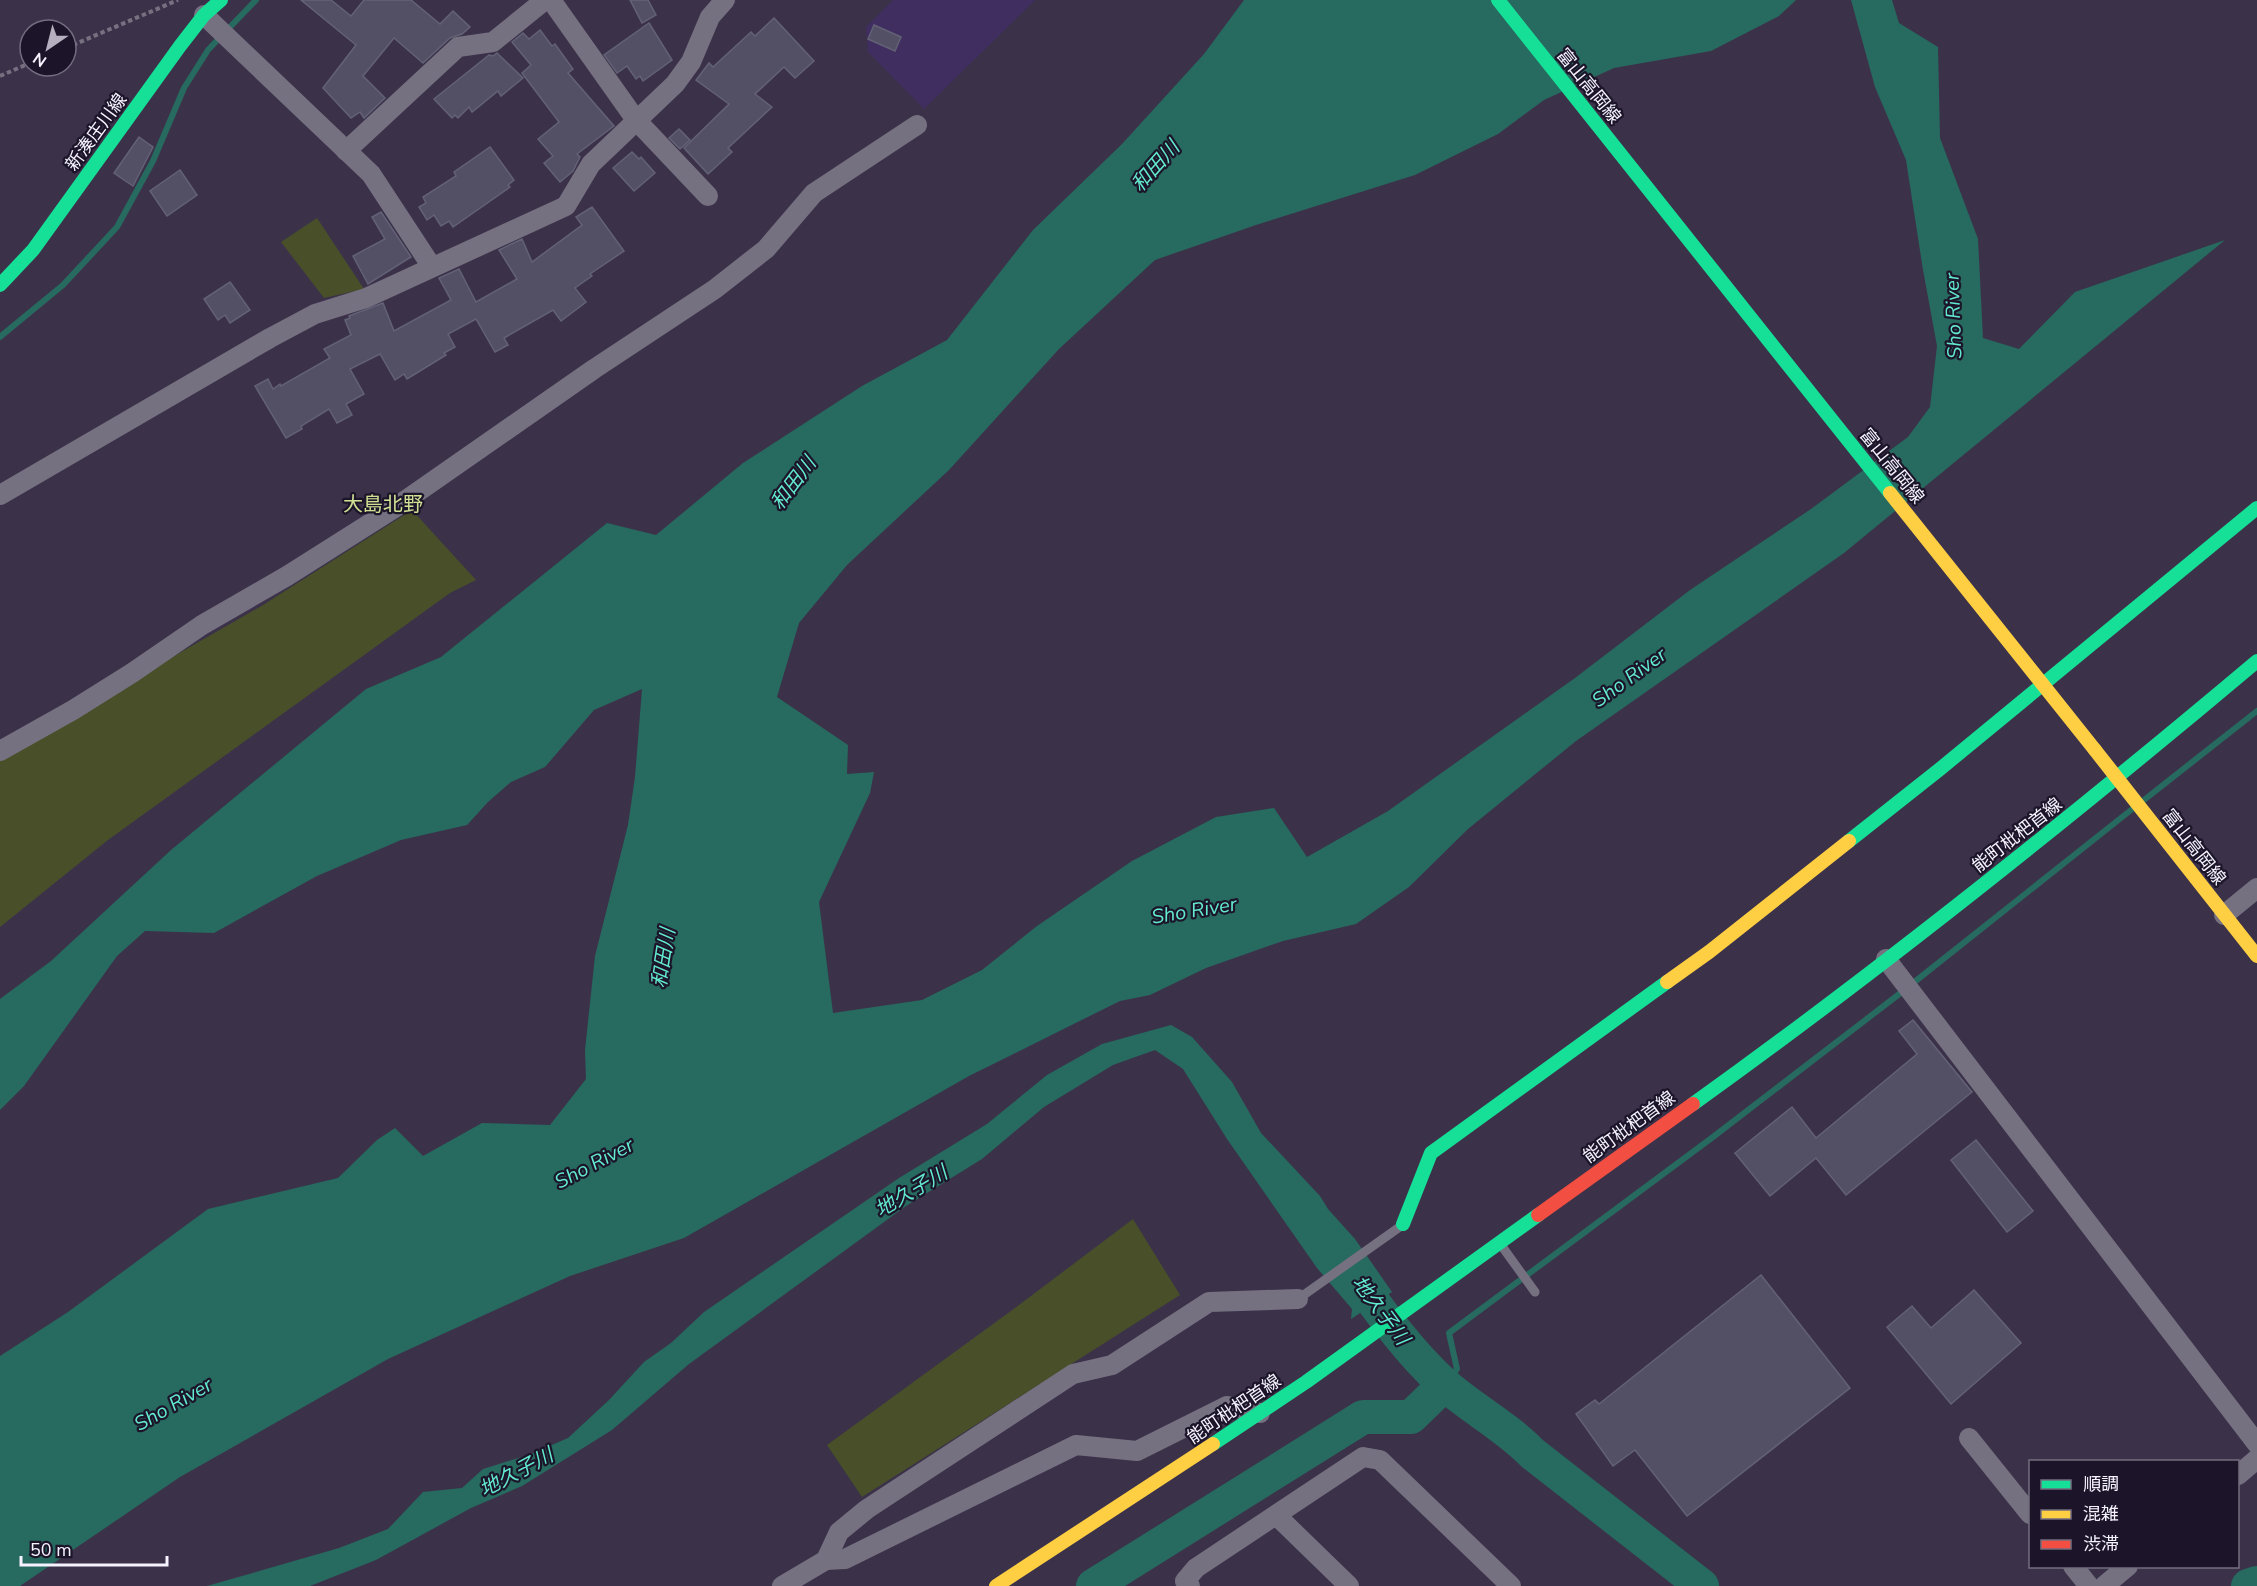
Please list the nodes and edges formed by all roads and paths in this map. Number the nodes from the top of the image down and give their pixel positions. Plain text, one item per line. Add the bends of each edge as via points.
1 (178, 0) edge
2 (221, 0) edge
3 (545, 0) edge
4 (551, 0) edge
5 (725, 0) edge
6 (1498, 0) edge
7 (199, 8) edge
8 (78, 43) edge
9 (18, 68) edge
10 (0, 76) edge
11 (636, 120) junction
12 (917, 125) dead end
13 (346, 151) junction
14 (708, 196) dead end
15 (432, 267) junction
16 (0, 285) edge
17 (0, 495) edge
18 (2257, 508) edge
19 (2257, 661) edge
20 (0, 751) edge
21 (2117, 779) junction
22 (2257, 888) edge
23 (2224, 915) junction
24 (2257, 956) edge
25 (1886, 959) junction
26 (1403, 1224) joint
27 (1499, 1243) junction
28 (1535, 1292) dead end
29 (1298, 1299) joint
30 (1260, 1413) junction
31 (1969, 1438) dead end
32 (2257, 1444) edge
33 (2257, 1459) edge
34 (2239, 1474) edge
35 (2029, 1512) edge
36 (1277, 1516) junction
37 (826, 1560) junction
38 (2075, 1568) edge
39 (2126, 1568) edge
40 (782, 1586) edge
41 (996, 1586) edge
42 (1190, 1586) edge
43 (1349, 1586) edge
44 (1511, 1586) edge
45 (2089, 1586) edge
46 (2104, 1586) edge

1 - 8 path
2 - 7 main road, 新湊庄川線
3 - 13 street via 493,42 458,47
4 - 11 street
5 - 11 street via 711,17 691,62 675,84
6 - 21 main road, 富山高岡線, bridge
7 - 13 street
7 - 16 main road, 新湊庄川線 via 180,46 33,250
9 - 10 path
11 - 14 street
11 - 15 street via 591,164 566,206
12 - 20 street via 814,193 766,249 716,289 396,507 202,625 132,674
13 - 15 street via 371,174
15 - 17 street via 366,298 315,314
18 - 26 main road via 1940,769 1709,952 1431,1153
19 - 21 main road, 能町枇杷首線
21 - 23 main road, 富山高岡線
21 - 25 main road, 能町枇杷首線
22 - 23 street
23 - 24 main road, 富山高岡線
25 - 27 main road, 能町枇杷首線 via 1790,1034
25 - 32 street
26 - 29 lane
27 - 28 lane
27 - 30 main road, 能町枇杷首線
29 - 37 street via 1209,1302 1112,1365 1073,1374 867,1509 839,1533
30 - 37 street via 1227,1406 1137,1451 1076,1446 845,1559
30 - 41 main road, 能町枇杷首線
31 - 35 street
33 - 34 street
36 - 42 street via 1196,1568 1185,1581
36 - 43 street
36 - 44 street via 1363,1457 1380,1460
37 - 40 street
38 - 45 street
39 - 46 street

